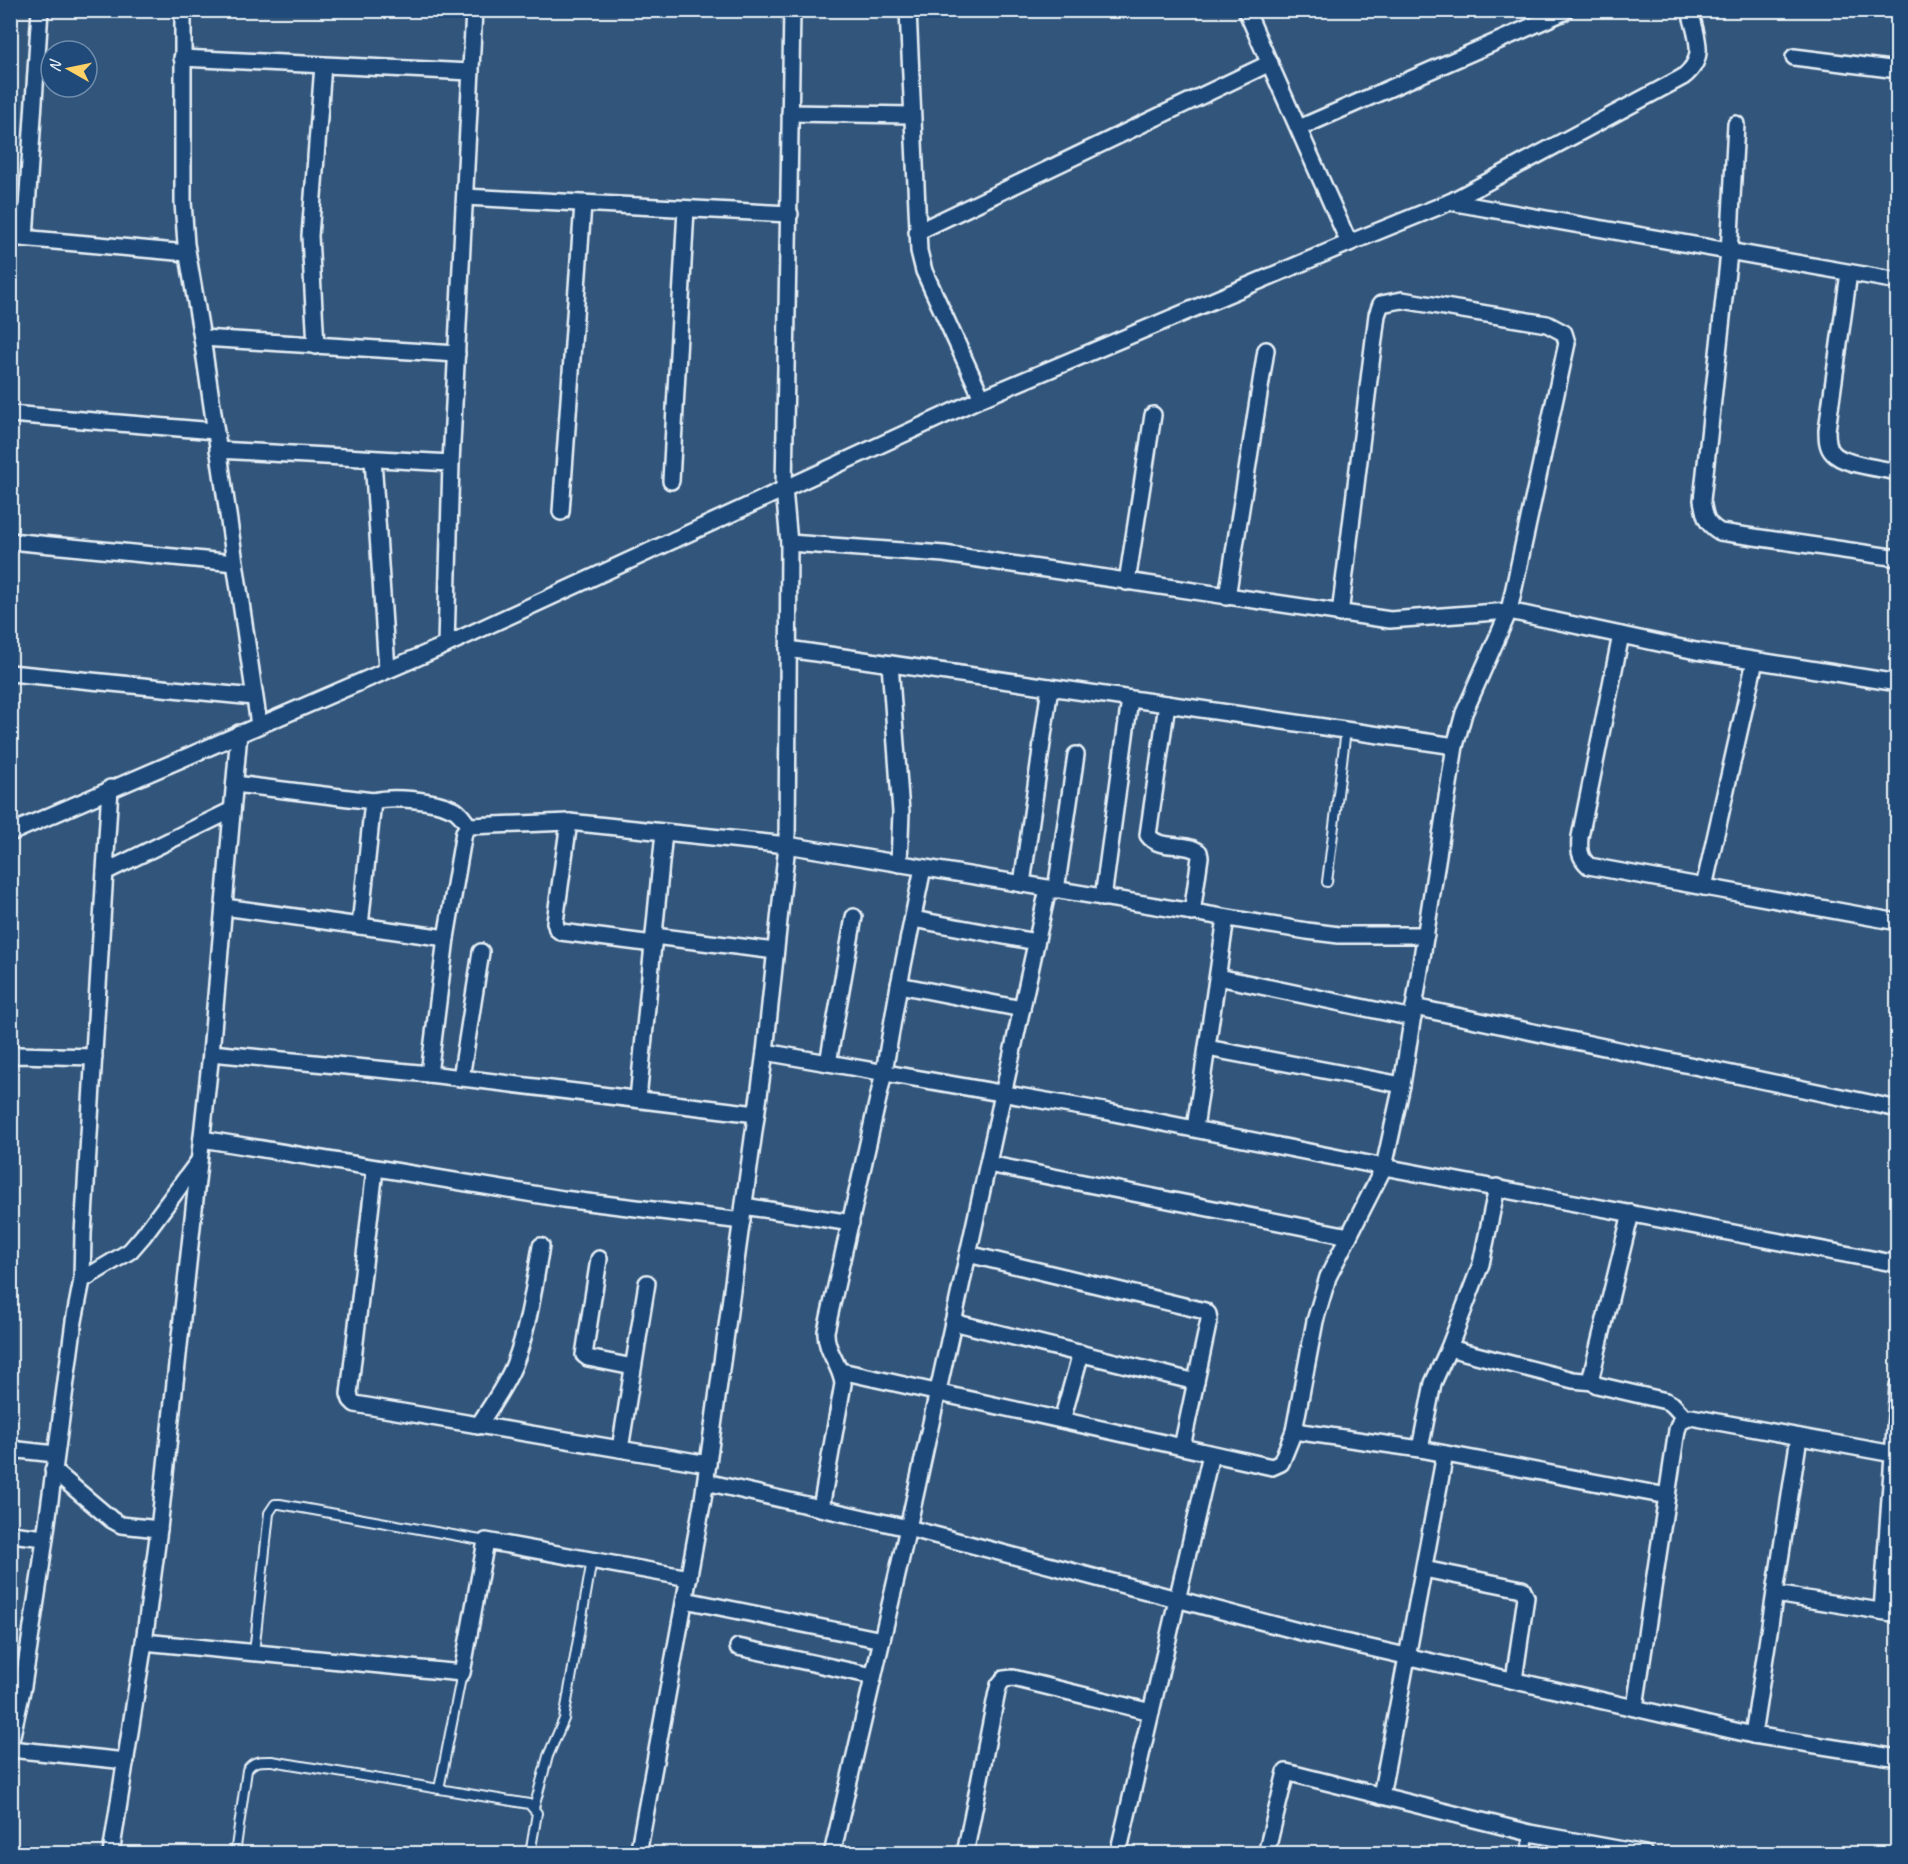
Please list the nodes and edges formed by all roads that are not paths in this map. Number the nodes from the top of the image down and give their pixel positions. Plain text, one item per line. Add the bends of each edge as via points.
1 (40, 10) edge
2 (183, 10) edge
3 (474, 10) edge
4 (792, 10) edge
5 (908, 10) edge
6 (1246, 10) edge
7 (1690, 10) edge
8 (1564, 12) dead end
9 (1794, 57) dead end
10 (182, 58) junction
11 (1270, 63) junction
12 (323, 65) junction
13 (1898, 70) edge
14 (471, 72) junction
15 (790, 113) junction
16 (912, 115) junction
17 (1736, 124) dead end
18 (1299, 128) junction
19 (465, 197) junction
20 (1450, 202) junction
21 (583, 204) junction
22 (686, 209) junction
23 (789, 214) junction
24 (917, 232) junction
25 (18, 237) edge
26 (1349, 243) junction
27 (187, 253) junction
28 (1729, 253) junction
29 (1849, 273) junction
30 (1898, 281) edge
31 (202, 338) junction
32 (316, 346) junction
33 (1266, 350) dead end
34 (457, 354) junction
35 (982, 398) junction
36 (10, 414) edge
37 (1153, 415) dead end
38 (215, 431) junction
39 (218, 450) junction
40 (373, 459) junction
41 (451, 463) junction
42 (1898, 472) edge
43 (671, 481) dead end
44 (784, 489) junction
45 (561, 512) dead end
46 (10, 541) edge
47 (789, 543) junction
48 (1898, 558) edge
49 (235, 563) junction
50 (1127, 582) junction
51 (1227, 597) junction
52 (1509, 611) junction
53 (1340, 614) junction
54 (1621, 635) junction
55 (446, 645) junction
56 (788, 649) junction
57 (1755, 661) junction
58 (890, 664) junction
59 (387, 670) junction
60 (10, 673) edge
61 (1898, 683) edge
62 (1050, 687) junction
63 (254, 697) junction
64 (1130, 699) junction
65 (1167, 704) junction
66 (258, 725) junction
67 (1346, 730) junction
68 (239, 733) junction
69 (1455, 746) junction
70 (1076, 755) dead end
71 (235, 784) junction
72 (110, 788) junction
73 (374, 801) junction
74 (232, 810) junction
75 (569, 822) junction
76 (469, 826) junction
77 (10, 832) edge
78 (664, 832) junction
79 (787, 845) junction
80 (899, 864) junction
81 (923, 868) junction
82 (105, 872) junction
83 (1327, 882) dead end
84 (1022, 884) junction
85 (1704, 887) junction
86 (1052, 889) junction
87 (1103, 898) junction
88 (224, 907) junction
89 (1192, 912) junction
90 (854, 917) dead end
91 (1226, 918) junction
92 (913, 920) junction
93 (1898, 922) edge
94 (360, 926) junction
95 (1426, 935) junction
96 (446, 938) junction
97 (653, 940) junction
98 (1036, 942) junction
99 (775, 951) junction
100 (481, 952) dead end
101 (1218, 977) junction
102 (899, 985) junction
103 (1022, 1009) junction
104 (1414, 1012) junction
105 (1207, 1048) junction
106 (765, 1052) junction
107 (211, 1053) junction
108 (10, 1057) edge
109 (94, 1057) junction
110 (828, 1063) junction
111 (884, 1072) junction
112 (429, 1074) junction
113 (461, 1078) junction
114 (1402, 1085) junction
115 (1004, 1093) junction
116 (638, 1099) junction
117 (1898, 1109) edge
118 (756, 1113) junction
119 (1195, 1128) junction
120 (202, 1139) junction
121 (199, 1160) junction
122 (988, 1164) junction
123 (1384, 1167) junction
124 (375, 1169) junction
125 (1497, 1187) junction
126 (1631, 1213) junction
127 (743, 1214) junction
128 (851, 1223) junction
129 (1349, 1236) junction
130 (542, 1246) dead end
131 (968, 1254) junction
132 (599, 1259) dead end
133 (1898, 1264) edge
134 (82, 1280) junction
135 (647, 1283) dead end
136 (953, 1322) junction
137 (1449, 1348) junction
138 (1081, 1353) junction
139 (633, 1367) junction
140 (842, 1371) junction
141 (1196, 1382) junction
142 (1593, 1382) junction
143 (1898, 1386) edge
144 (938, 1392) junction
145 (1685, 1418) junction
146 (1062, 1420) junction
147 (478, 1426) junction
148 (1294, 1431) junction
149 (1799, 1437) junction
150 (1182, 1447) junction
151 (10, 1449) edge
152 (620, 1449) junction
153 (1420, 1449) junction
154 (55, 1454) junction
155 (1211, 1454) junction
156 (1444, 1454) junction
157 (1893, 1454) junction
158 (708, 1464) junction
159 (53, 1470) junction
160 (706, 1482) junction
161 (1667, 1496) junction
162 (821, 1508) junction
163 (908, 1528) junction
164 (159, 1529) junction
165 (10, 1534) edge
166 (45, 1538) junction
167 (486, 1540) junction
168 (592, 1560) junction
169 (1424, 1569) junction
170 (689, 1578) junction
171 (1775, 1594) junction
172 (1178, 1599) junction
173 (685, 1600) junction
174 (1882, 1611) junction
175 (1898, 1614) edge
176 (882, 1640) junction
177 (144, 1642) junction
178 (738, 1647) dead end
179 (254, 1653) junction
180 (1409, 1656) junction
181 (462, 1673) junction
182 (873, 1676) junction
183 (1514, 1680) junction
184 (1635, 1707) junction
185 (1151, 1712) junction
186 (1754, 1735) junction
187 (10, 1744) edge
188 (10, 1749) edge
189 (1898, 1758) edge
190 (126, 1761) junction
191 (440, 1789) junction
192 (1381, 1797) junction
193 (534, 1808) junction
194 (1530, 1833) junction
195 (111, 1854) edge
196 (235, 1854) edge
197 (530, 1854) edge
198 (638, 1854) edge
199 (832, 1854) edge
200 (965, 1854) edge
201 (1118, 1854) edge
202 (1266, 1854) edge
203 (1525, 1854) edge
204 (1645, 1854) edge

1 - 25 street
2 - 10 street
3 - 14 street
4 - 15 street
5 - 16 street
6 - 11 street
7 - 20 street via 1699,50 1697,60 1683,77
8 - 18 street
9 - 13 street
10 - 12 street
10 - 27 street
11 - 18 street
11 - 24 street
12 - 14 street
12 - 32 street via 310,236
14 - 19 street
15 - 16 street
15 - 23 street
16 - 24 street
17 - 28 street
18 - 26 street
19 - 21 street
19 - 34 street
20 - 26 street
20 - 28 street
21 - 22 street
21 - 45 street
22 - 23 street
22 - 43 street
23 - 44 street
24 - 35 street via 924,271
25 - 27 street
26 - 35 street
27 - 31 street
28 - 29 street
28 - 48 street via 1702,500 1710,526 1720,532
29 - 30 street
29 - 42 street via 1827,443 1842,460
31 - 32 street
31 - 38 street
32 - 34 street
33 - 51 street
34 - 41 street
35 - 44 street
36 - 38 street
37 - 50 street
38 - 39 street
39 - 40 street
39 - 49 street
40 - 41 street
40 - 59 street
41 - 55 street
44 - 47 street
44 - 55 street
46 - 49 street
47 - 50 street via 945,554
47 - 56 street
49 - 63 street
50 - 51 street
51 - 53 street
52 - 53 street via 1390,620
52 - 53 street via 1567,343 1564,333 1547,324 1402,300 1381,304 1377,315
52 - 54 street
52 - 69 street via 1464,713
54 - 57 street
54 - 85 street via 1580,837 1581,859 1589,866
55 - 59 street
56 - 58 street
56 - 79 street
57 - 61 street
57 - 85 street
58 - 62 street
58 - 80 street via 901,812
59 - 66 street
60 - 63 street
62 - 64 street
62 - 84 street
63 - 66 street
64 - 65 street
64 - 87 street
65 - 67 street
65 - 89 street via 1148,835 1156,843 1199,852
66 - 68 street
67 - 69 street
67 - 83 lane
68 - 71 street
68 - 72 street
69 - 95 street
70 - 86 street
71 - 73 street
71 - 74 street
72 - 77 street
72 - 82 street
73 - 76 street via 384,798 443,805 458,812
73 - 94 street
74 - 82 street
74 - 88 street
75 - 76 street
75 - 78 street
75 - 97 street via 557,929
76 - 96 street via 464,832
78 - 79 street
78 - 97 street
79 - 80 street
79 - 99 street
80 - 81 street
81 - 84 street
81 - 92 street
82 - 109 street
84 - 86 street
85 - 93 street
86 - 87 street
86 - 98 street
87 - 89 street
88 - 94 street
88 - 107 street
89 - 91 street
90 - 110 street
91 - 95 street via 1339,935
91 - 101 street
92 - 98 street
92 - 102 street
94 - 96 street
95 - 104 street
96 - 112 street
97 - 99 street
97 - 116 street
98 - 103 street
99 - 106 street
100 - 113 street
101 - 104 street
101 - 105 street
102 - 103 street
102 - 111 street
103 - 115 street
104 - 114 street
104 - 117 street
105 - 114 street
105 - 119 street
106 - 110 street
106 - 118 street
107 - 112 street
107 - 120 street
108 - 109 street
109 - 134 street
110 - 111 street
111 - 115 street
111 - 128 street
112 - 113 street
113 - 116 street
114 - 123 street
115 - 119 street
115 - 122 street
116 - 118 street
118 - 127 street
119 - 123 street
120 - 121 street
120 - 124 street
121 - 134 street via 130,1251
121 - 164 street
122 - 129 street
122 - 131 street
123 - 125 street
123 - 129 street
124 - 127 street via 563,1199
124 - 147 street via 351,1400 363,1406
125 - 126 street
125 - 137 street via 1481,1264
126 - 133 street
126 - 142 street
127 - 128 street
127 - 158 street
128 - 140 street via 825,1340
129 - 148 street via 1320,1300
130 - 147 street via 530,1311 514,1364
131 - 136 street
131 - 141 street via 1205,1311 1209,1320
132 - 139 street via 584,1355
134 - 154 street
135 - 139 street
136 - 138 street
136 - 144 street
137 - 142 street
137 - 153 street via 1433,1383
138 - 141 street
138 - 146 street
139 - 152 street
140 - 144 street
140 - 162 street via 840,1404
141 - 150 street
142 - 145 street via 1666,1401
143 - 157 street
144 - 146 street
144 - 163 street
145 - 149 street
145 - 161 street via 1677,1430
146 - 150 street
147 - 152 street
148 - 153 street
148 - 155 street via 1277,1466
149 - 157 street
149 - 171 street
150 - 155 street
151 - 154 street
152 - 158 street
153 - 156 street
154 - 159 street
155 - 172 street
156 - 161 street
156 - 169 street
157 - 174 street
158 - 160 street
159 - 164 street via 112,1520 121,1525
159 - 166 street
160 - 162 street
160 - 170 street
161 - 184 street
162 - 163 street
163 - 172 street
163 - 176 street
164 - 177 street
165 - 166 street
166 - 187 street via 23,1686
167 - 168 street
167 - 179 lane via 274,1504 269,1513
167 - 181 street
168 - 170 street
168 - 193 lane via 564,1719 548,1756
169 - 180 street
169 - 183 street via 1522,1589 1526,1597
170 - 173 street
171 - 174 street
171 - 186 street
172 - 180 street
172 - 185 street
173 - 176 street
173 - 198 street
174 - 175 street
176 - 182 street
177 - 179 street
177 - 190 street
178 - 182 street
179 - 181 street
180 - 183 street
180 - 192 street
181 - 191 lane
182 - 199 street
183 - 184 street
184 - 186 street
185 - 200 street via 1004,1679 997,1692
185 - 201 street
186 - 189 street
188 - 190 street
190 - 195 street
191 - 193 lane
191 - 196 lane via 258,1761 247,1770
192 - 194 street
192 - 202 street via 1286,1772
193 - 197 lane via 537,1813
194 - 203 lane
194 - 204 street

